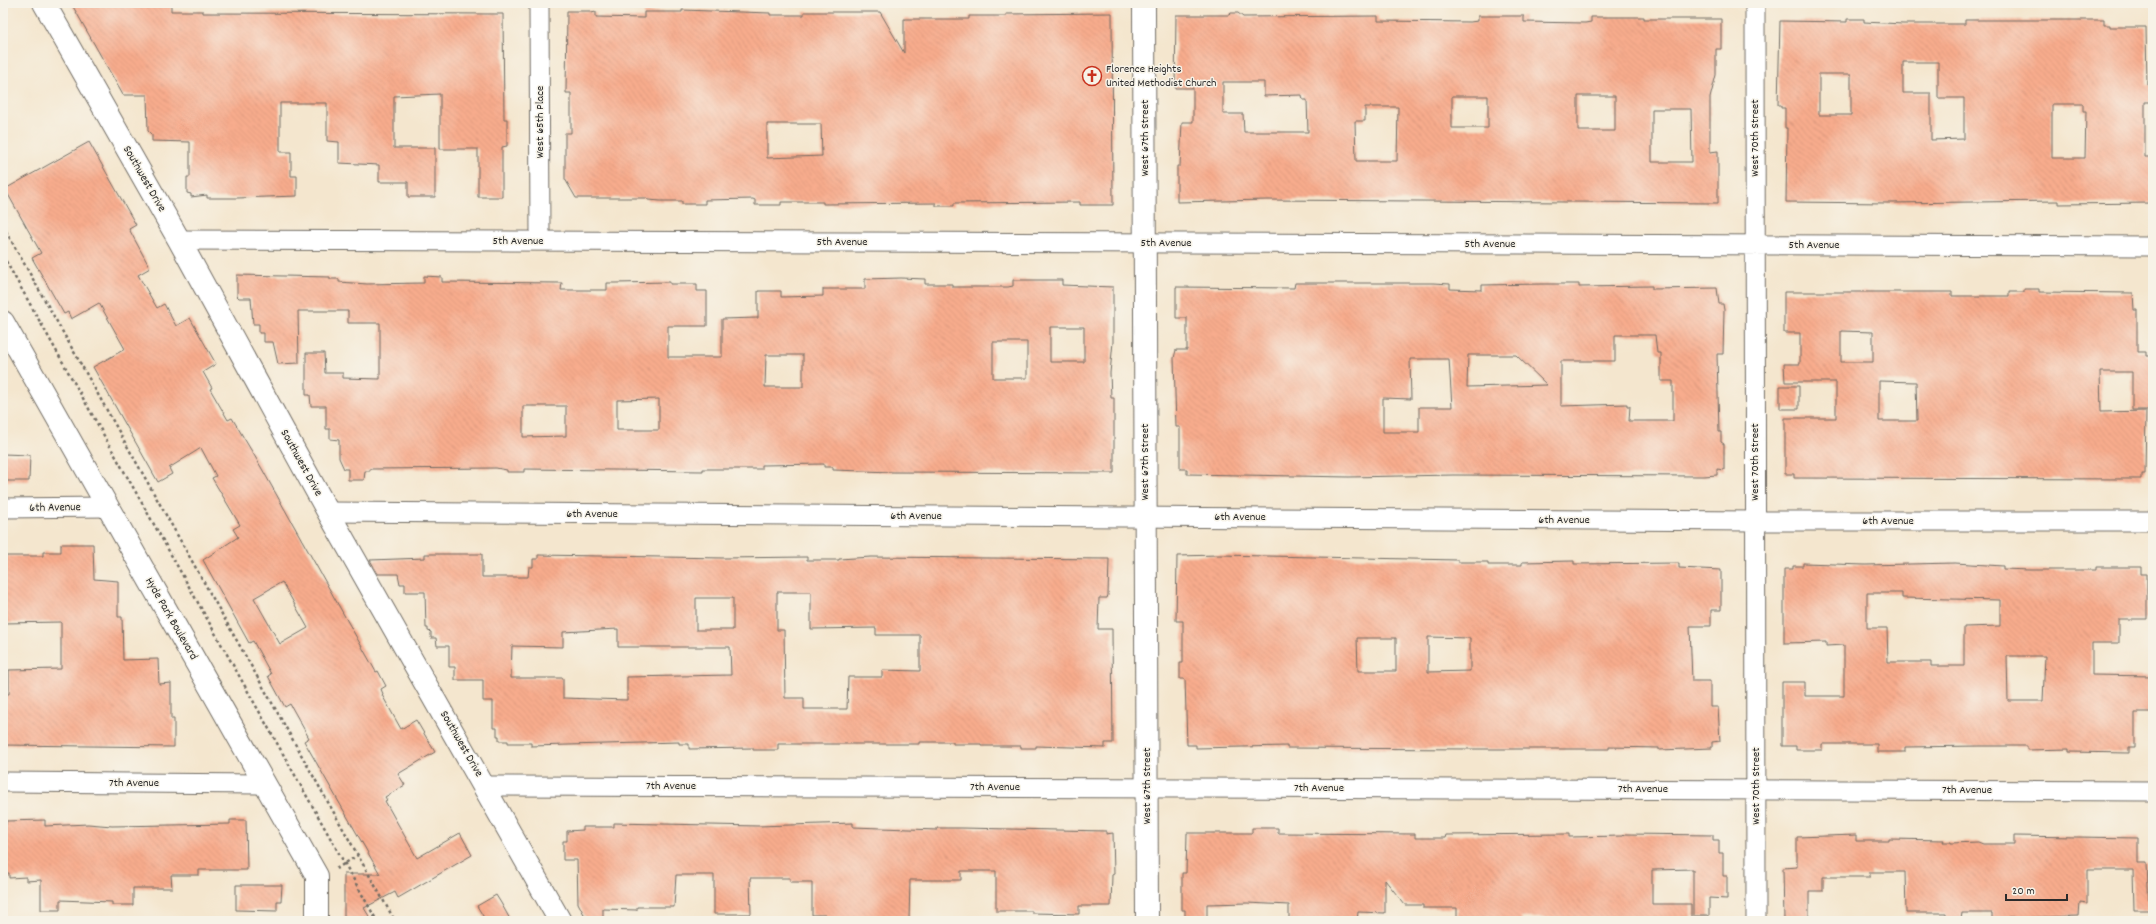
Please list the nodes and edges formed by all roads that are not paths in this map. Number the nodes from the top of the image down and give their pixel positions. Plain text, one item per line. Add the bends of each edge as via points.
1 (44, 3) edge
2 (539, 3) edge
3 (1144, 3) edge
4 (1755, 3) edge
5 (179, 240) junction
6 (540, 241) junction
7 (1145, 243) junction
8 (1755, 245) junction
9 (2153, 246) edge
10 (3, 322) edge
11 (107, 507) junction
12 (3, 508) edge
13 (328, 512) junction
14 (1145, 517) junction
15 (1754, 521) junction
16 (2153, 521) edge
17 (3, 782) edge
18 (265, 784) junction
19 (485, 786) junction
20 (1147, 787) junction
21 (1756, 789) junction
22 (2153, 791) edge
23 (317, 921) edge
24 (560, 921) edge
25 (1147, 921) edge
26 (1756, 921) edge

1 - 5 street, Southwest Drive
2 - 6 street, West 65th Place
3 - 7 street, West 67th Street
4 - 8 street, West 70th Street
5 - 6 street, 5th Avenue
5 - 13 street, Southwest Drive
6 - 7 street, 5th Avenue
7 - 8 street, 5th Avenue
7 - 14 street, West 67th Street
8 - 9 street, 5th Avenue
8 - 15 street, West 70th Street
10 - 11 street, Hyde Park Boulevard
11 - 12 street, 6th Avenue
11 - 18 street, Hyde Park Boulevard
13 - 14 street, 6th Avenue
13 - 19 street, Southwest Drive
14 - 15 street, 6th Avenue
14 - 20 street, West 67th Street
15 - 16 street, 6th Avenue
15 - 21 street, West 70th Street
17 - 18 street, 7th Avenue
18 - 23 street, Hyde Park Boulevard via 317,876
19 - 20 street, 7th Avenue
19 - 24 street, Southwest Drive
20 - 21 street, 7th Avenue
20 - 25 street, West 67th Street
21 - 22 street, 7th Avenue
21 - 26 street, West 70th Street

